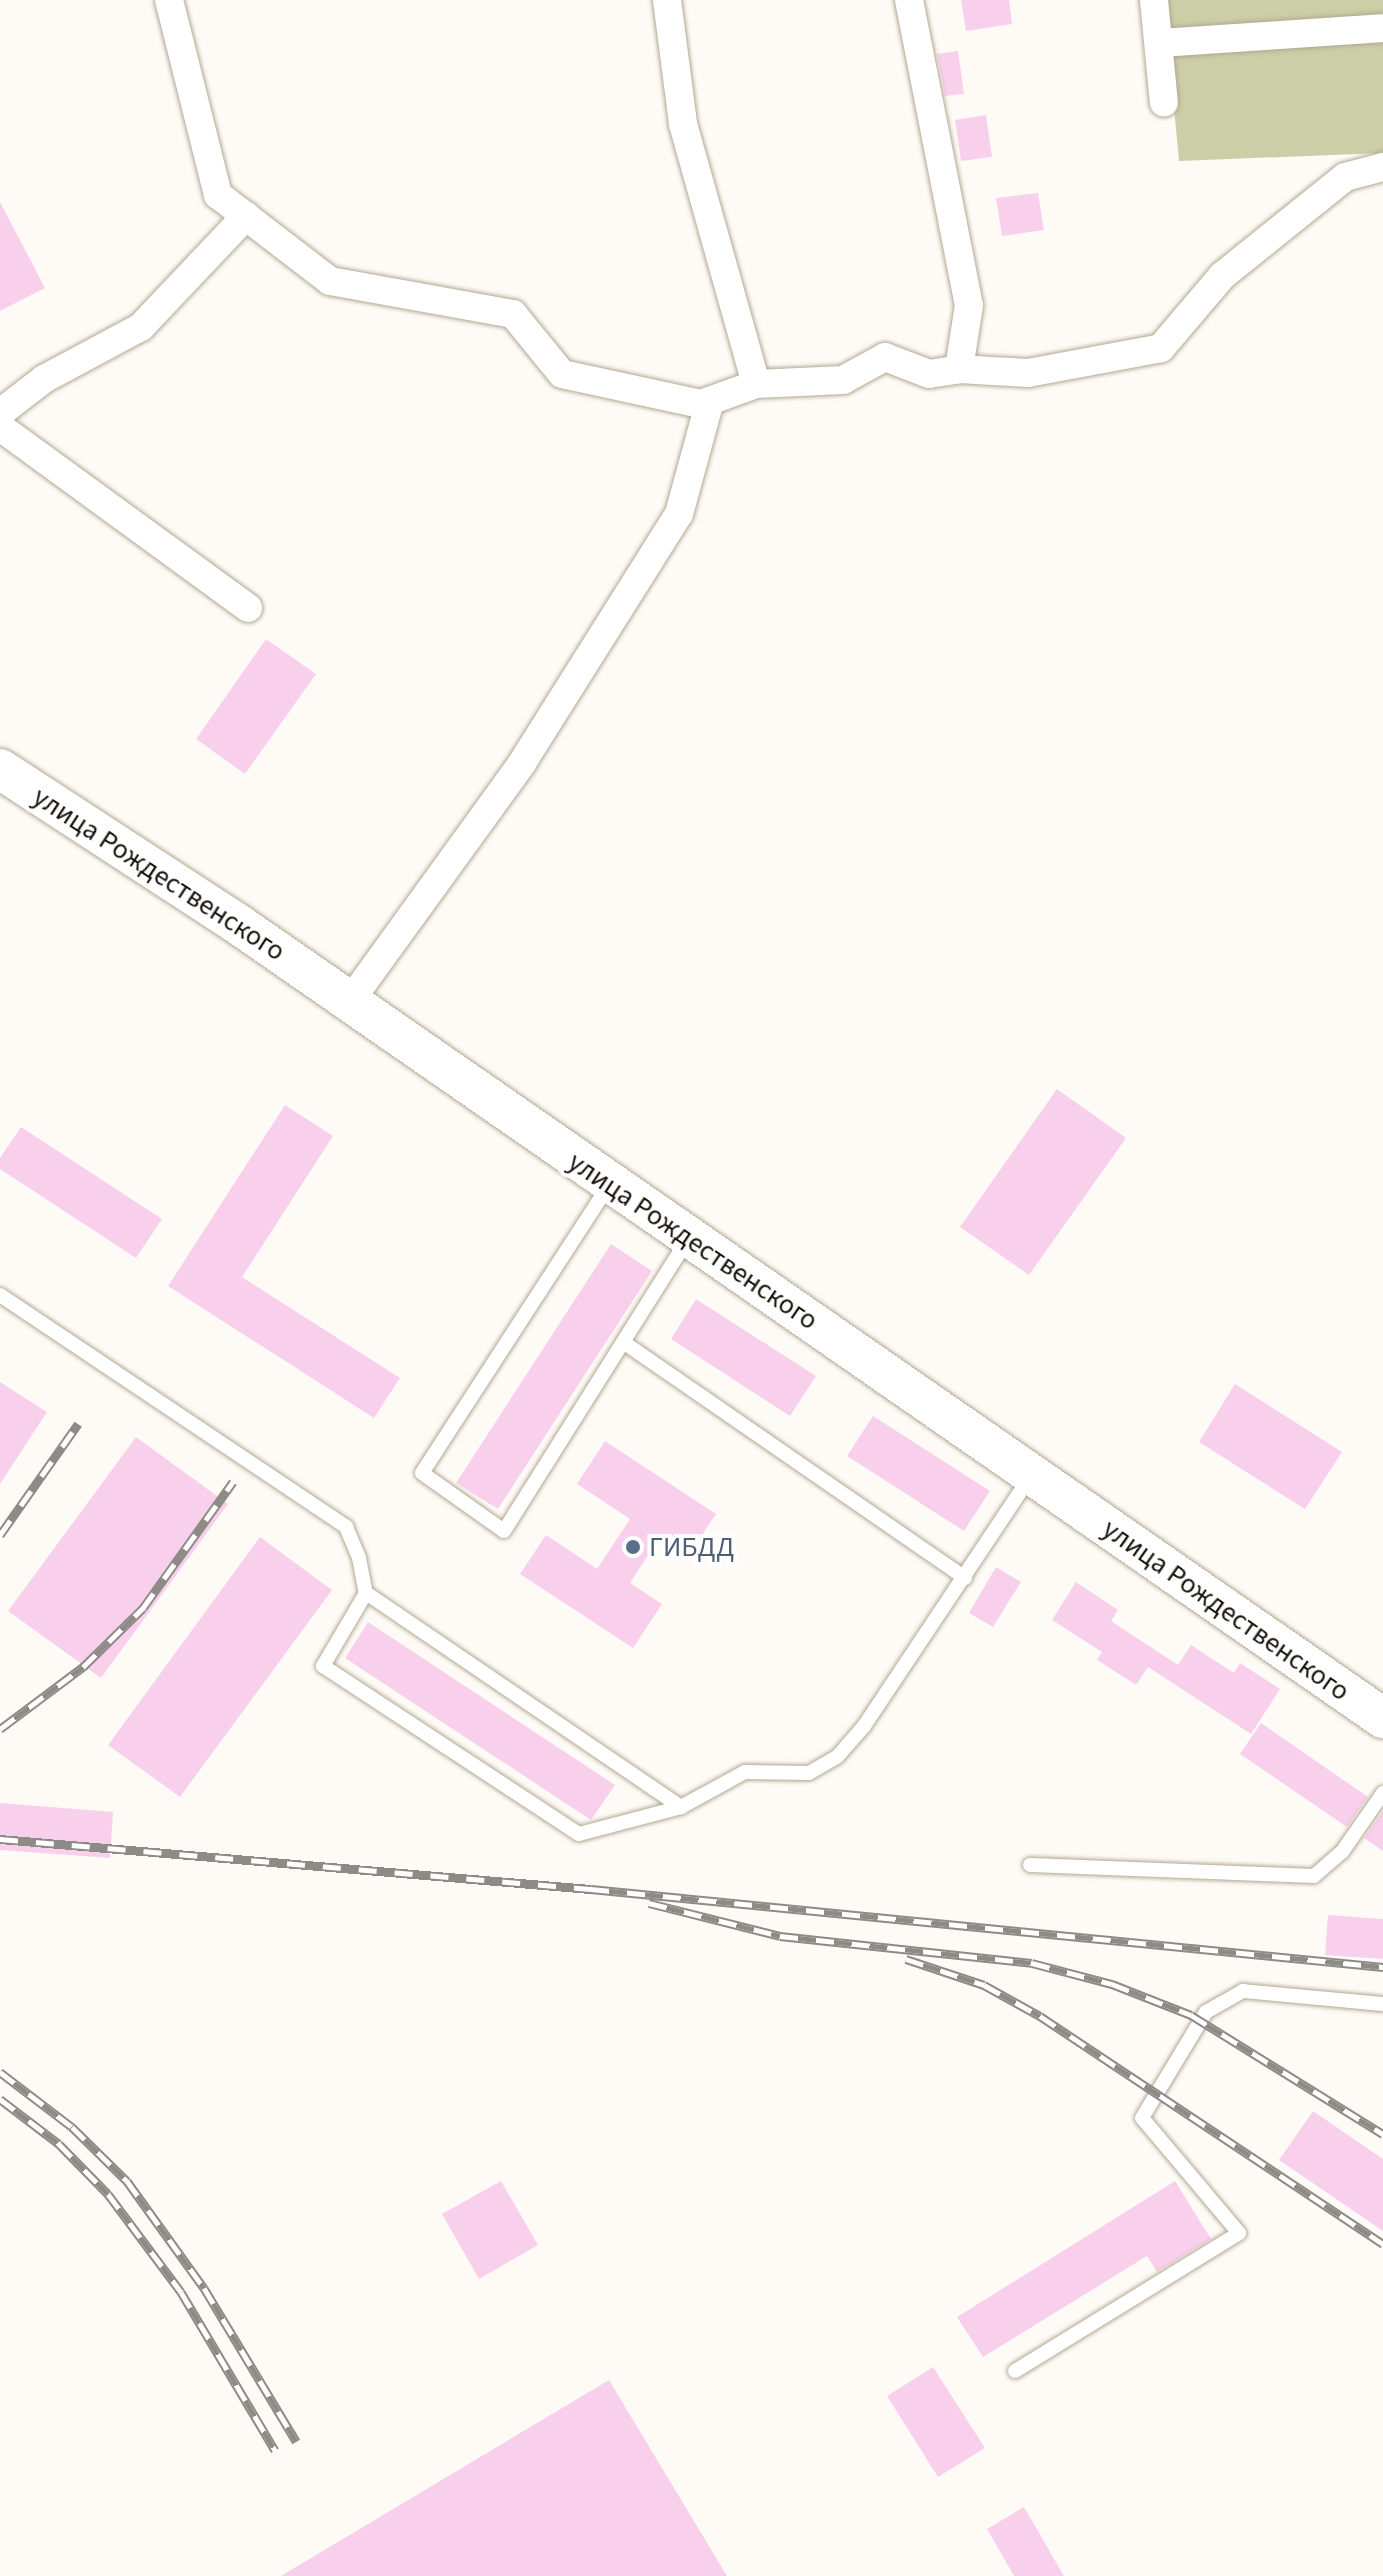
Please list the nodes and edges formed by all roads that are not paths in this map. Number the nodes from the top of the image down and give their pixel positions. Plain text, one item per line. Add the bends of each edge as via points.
1 (169, 0) edge
2 (667, 0) edge
3 (909, 0) edge
4 (1154, 0) edge
5 (1383, 28) edge
6 (1159, 43) junction
7 (1164, 103) dead end
8 (1383, 167) edge
9 (246, 216) junction
10 (959, 369) junction
11 (756, 384) junction
12 (710, 401) junction
13 (0, 413) edge
14 (0, 427) edge
15 (248, 608) dead end
16 (0, 769) edge
17 (350, 1001) junction
18 (609, 1185) junction
19 (689, 1236) junction
20 (0, 1295) edge
21 (626, 1344) junction
22 (1032, 1475) junction
23 (965, 1578) junction
24 (366, 1593) junction
25 (1383, 1718) edge
26 (1383, 1793) edge
27 (681, 1807) junction
28 (1030, 1865) dead end
29 (1383, 2004) edge
30 (1015, 2371) dead end

1 - 9 street via 218,195
2 - 11 street via 683,124
3 - 10 street via 969,305
4 - 6 street
5 - 6 street
6 - 7 street
8 - 10 street via 1345,177 1222,276 1161,348 1028,373
9 - 12 street via 330,281 513,314 562,374 701,404
9 - 13 street via 141,327 44,379
10 - 11 street via 929,374 885,357 843,380
11 - 12 street
12 - 17 street via 679,514 522,763
14 - 15 street
16 - 17 main road, улица Рождественского
17 - 18 main road, улица Рождественского
18 - 19 main road, улица Рождественского
18 - 21 lane via 422,1473 504,1531
19 - 21 lane
19 - 22 main road, улица Рождественского
20 - 24 lane via 346,1527
21 - 23 lane
22 - 23 lane
22 - 25 main road, улица Рождественского
23 - 27 lane via 837,1757 809,1773 745,1772
24 - 27 lane
24 - 27 lane via 323,1666 579,1834
26 - 28 lane via 1342,1852 1314,1876
29 - 30 lane via 1243,1991 1206,2012 1142,2118 1239,2233

